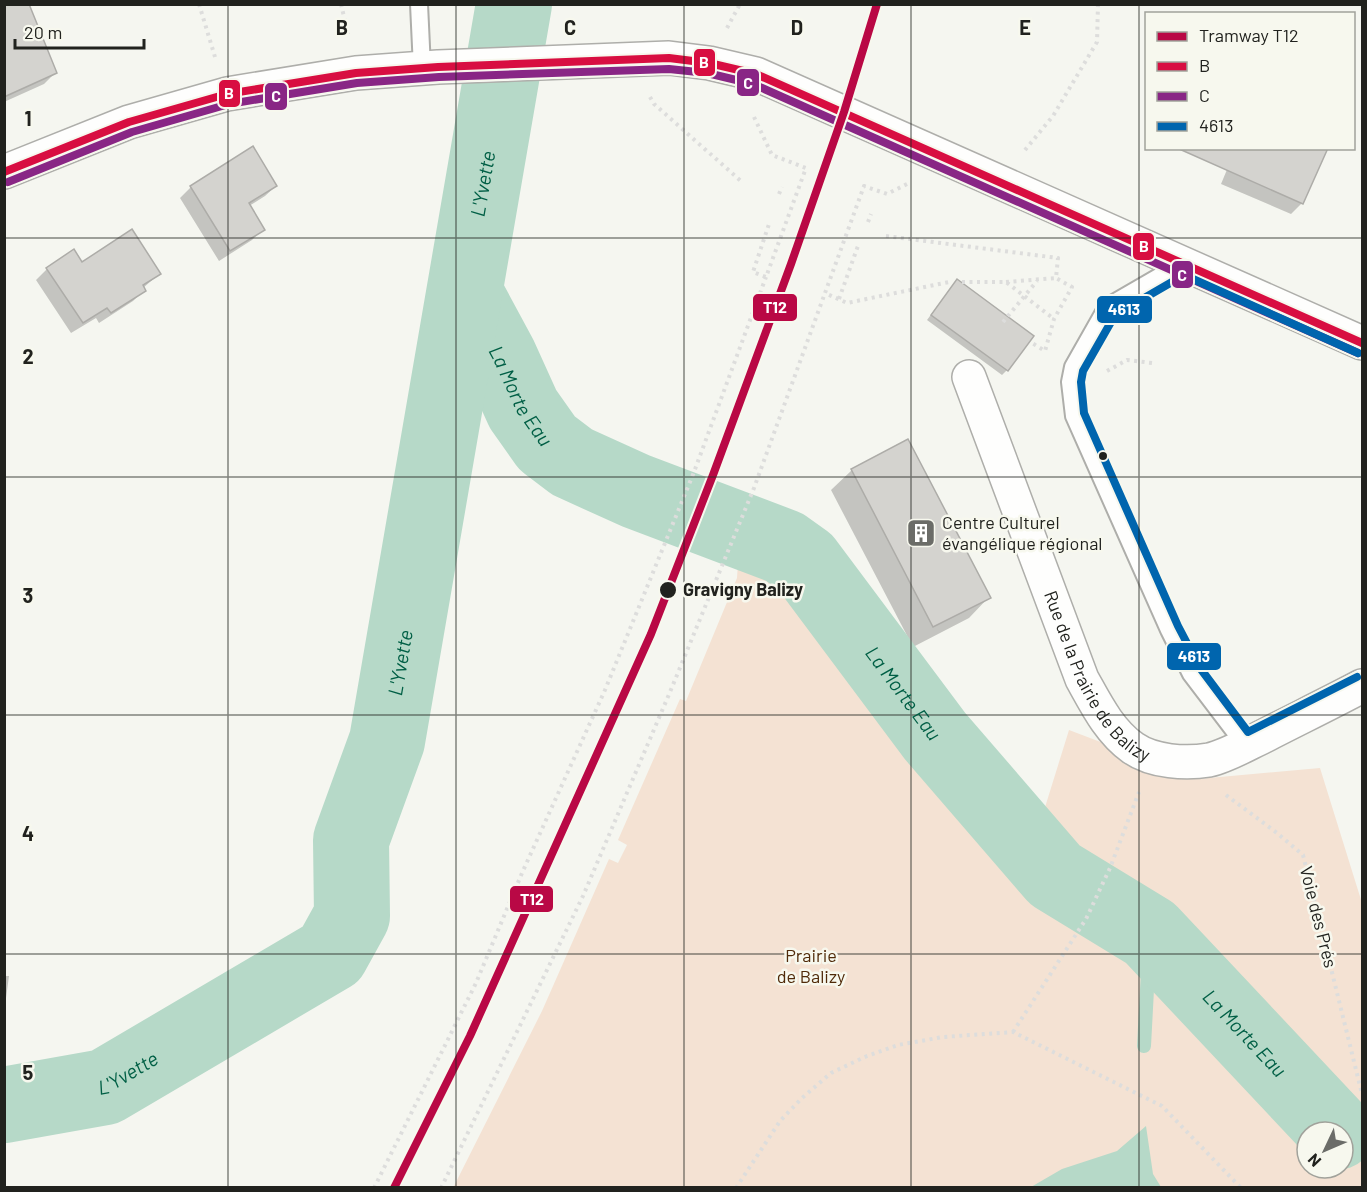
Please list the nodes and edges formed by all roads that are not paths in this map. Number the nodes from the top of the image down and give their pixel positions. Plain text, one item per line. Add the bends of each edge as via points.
1 (418, 4) edge
2 (430, 67) junction
3 (4, 172) edge
4 (1183, 263) junction
5 (1362, 342) edge
6 (969, 377) dead end
7 (1362, 686) edge
8 (1245, 745) junction

1 - 2 lane
2 - 3 street via 356,73 227,94 129,122
2 - 4 street via 669,58 756,74
4 - 5 street
4 - 8 lane via 1107,307 1074,367 1070,382 1074,416 1191,674
6 - 8 street, Rue de la Prairie de Balizy via 1082,679 1100,712 1134,749 1167,759 1210,760
7 - 8 street, Rue de la Prairie de Balizy

